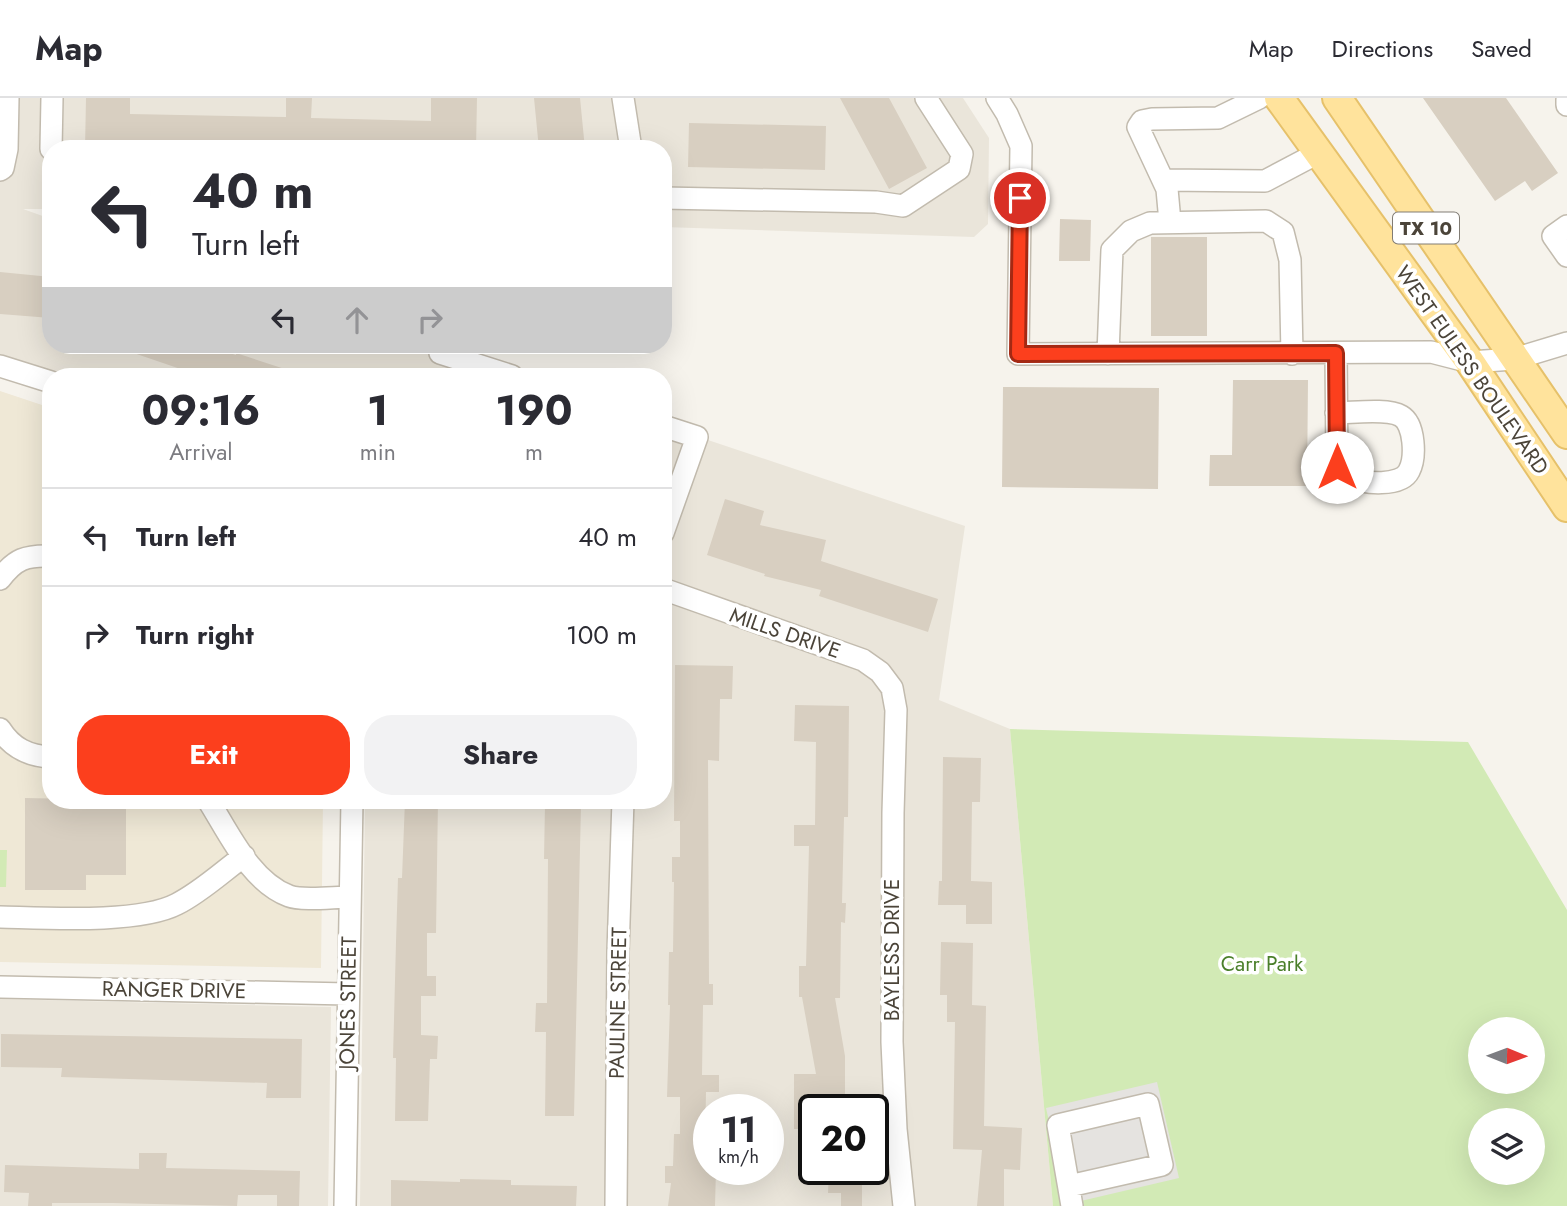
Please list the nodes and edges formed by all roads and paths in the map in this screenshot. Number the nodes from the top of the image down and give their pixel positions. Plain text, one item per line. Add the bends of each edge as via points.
1 (8, 98) edge
2 (52, 98) edge
3 (623, 98) edge
4 (926, 98) edge
5 (997, 98) edge
6 (1259, 98) edge
7 (1279, 98) edge
8 (1337, 98) edge
9 (51, 140) edge
10 (630, 140) edge
11 (1318, 153) junction
12 (0, 170) edge
13 (1163, 180) junction
14 (672, 198) edge
15 (1170, 222) junction
16 (1567, 226) edge
17 (1567, 256) edge
18 (1567, 343) edge
19 (1336, 353) junction
20 (443, 354) edge
21 (1108, 354) junction
22 (1292, 354) junction
23 (1514, 359) junction
24 (1470, 362) junction
25 (0, 366) edge
26 (487, 368) edge
27 (42, 379) edge
28 (1336, 413) dead end
29 (672, 429) edge
30 (1567, 434) edge
31 (1567, 507) edge
32 (672, 508) edge
33 (42, 555) edge
34 (0, 579) edge
35 (672, 592) edge
36 (894, 694) joint
37 (0, 729) edge
38 (42, 756) edge
39 (214, 809) edge
40 (352, 809) edge
41 (623, 809) edge
42 (244, 856) junction
43 (349, 897) junction
44 (0, 917) edge
45 (0, 987) edge
46 (348, 994) junction
47 (1071, 1196) edge
48 (345, 1206) edge
49 (616, 1206) edge
50 (904, 1206) edge

1 - 12 street via 6,149
2 - 9 street
3 - 10 street
4 - 14 street via 962,154 959,169 902,205
5 - 21 street via 1021,146 1018,354
6 - 13 street via 1218,118 1142,121 1138,127
7 - 11 main road, WEST EULESS BOULEVARD / TX 10
8 - 23 main road, WEST EULESS BOULEVARD / TX 10
11 - 13 street via 1265,181
11 - 24 main road, WEST EULESS BOULEVARD / TX 10
13 - 15 street
15 - 21 street via 1150,223 1131,231 1112,250
15 - 22 street via 1266,221 1283,232 1290,260
16 - 17 street via 1553,236
18 - 23 street
19 - 22 street
19 - 24 street via 1431,352
19 - 28 street
20 - 26 street
21 - 22 street
23 - 24 street
23 - 30 main road, WEST EULESS BOULEVARD / TX 10
24 - 31 main road, WEST EULESS BOULEVARD / TX 10
25 - 27 street
29 - 32 street via 697,437
33 - 34 street via 30,555 10,566
35 - 36 street, MILLS DRIVE via 863,660 880,672
36 - 50 street, BAYLESS DRIVE via 892,1042
37 - 38 street via 9,743
39 - 42 street
40 - 43 street, JONES STREET
41 - 49 street, PAULINE STREET
42 - 43 street via 268,884 291,897
42 - 44 street via 177,904 149,914
43 - 46 street, JONES STREET
45 - 46 street, RANGER DRIVE
46 - 48 street, JONES STREET
47 - 47 street via 1162,1165 1148,1104 1058,1125

